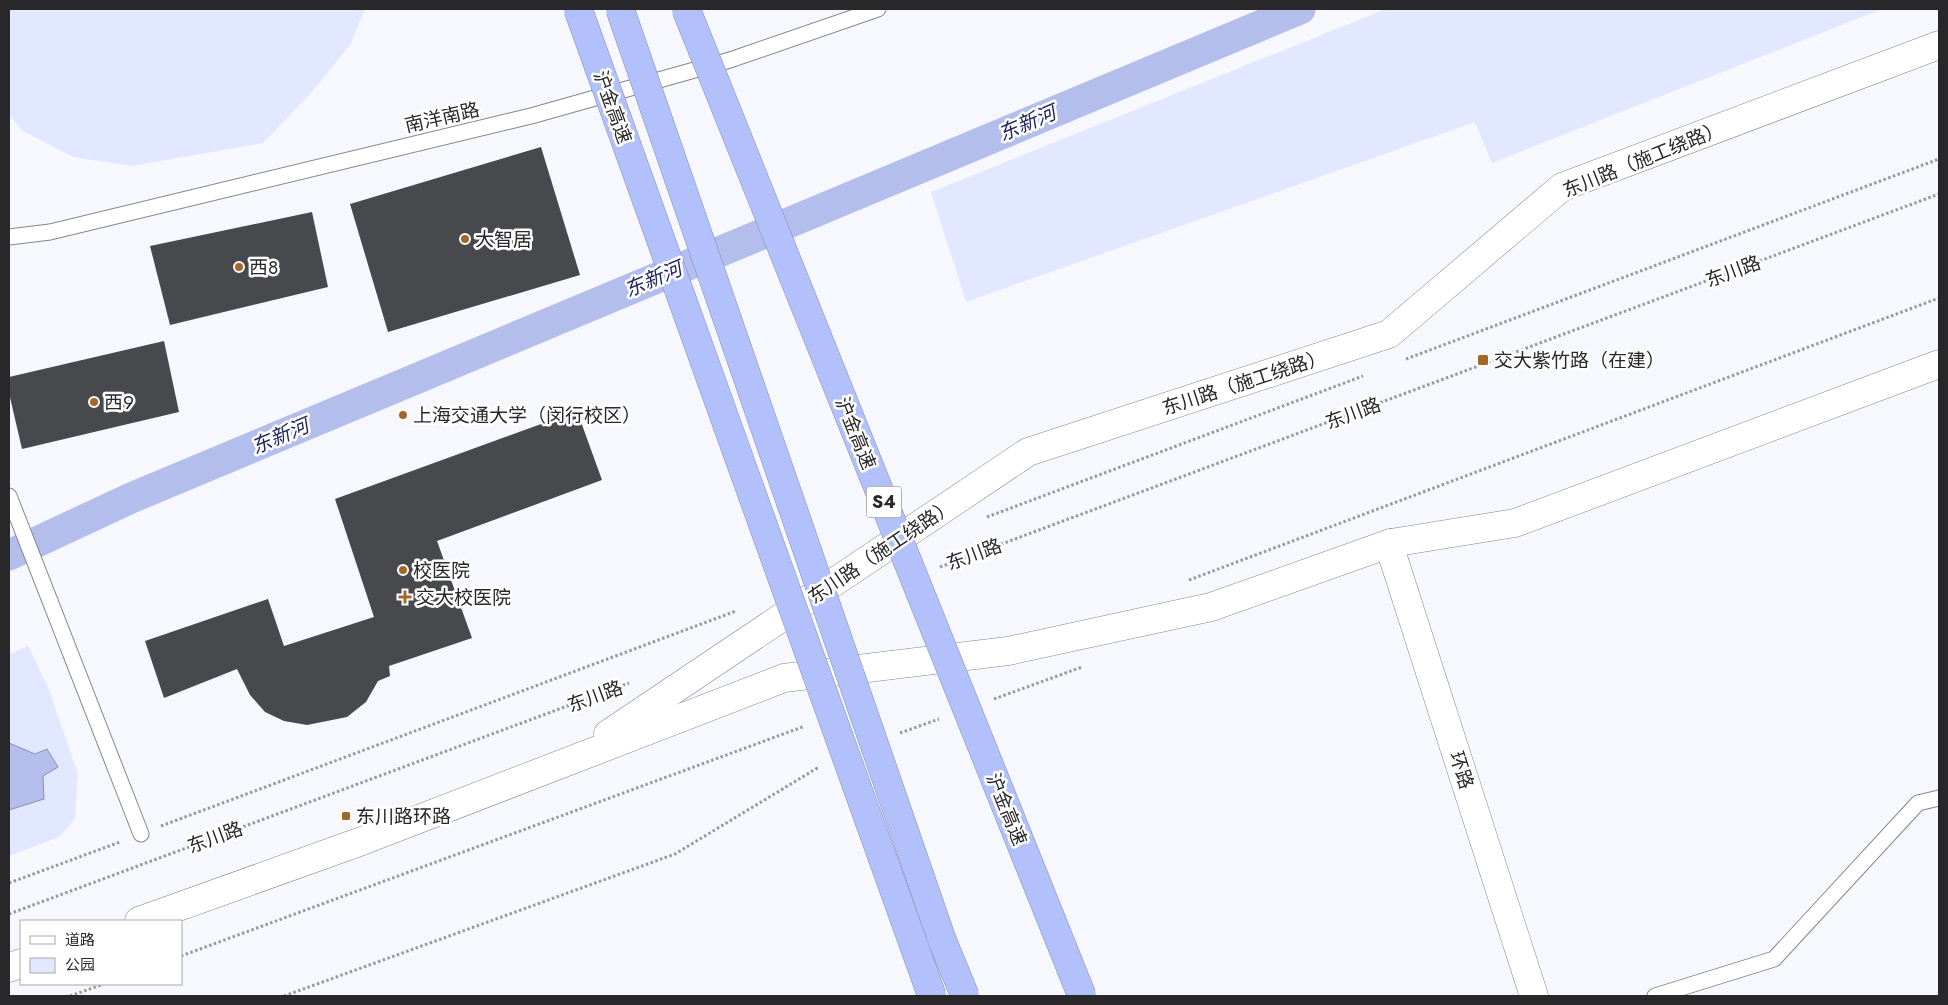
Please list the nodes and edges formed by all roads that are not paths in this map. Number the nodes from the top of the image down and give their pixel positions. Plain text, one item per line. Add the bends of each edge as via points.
1 (578, 9) edge
2 (620, 9) edge
3 (686, 9) edge
4 (878, 9) edge
5 (1939, 45) edge
6 (9, 237) edge
7 (1939, 364) edge
8 (9, 496) edge
9 (1391, 544) junction
10 (567, 762) junction
11 (1939, 798) edge
12 (140, 834) dead end
13 (142, 920) edge
14 (932, 996) edge
15 (966, 996) edge
16 (1082, 996) edge
17 (1534, 996) edge
18 (1655, 996) edge

1 - 14 highway, 沪金高速, bridge
2 - 15 highway, 沪金高速, bridge via 942,940
3 - 16 highway, 沪金高速 / S4, bridge
4 - 6 lane, 南洋南路 via 730,60 531,116 50,232
5 - 10 main road, 东川路（施工绕路） via 1562,187 1389,334 1028,452
7 - 9 main road via 1515,523
8 - 12 lane
9 - 10 main road via 1211,607 1008,651 784,678
9 - 17 main road, 环路
10 - 13 main road via 362,841
11 - 18 lane via 1918,803 1774,959

